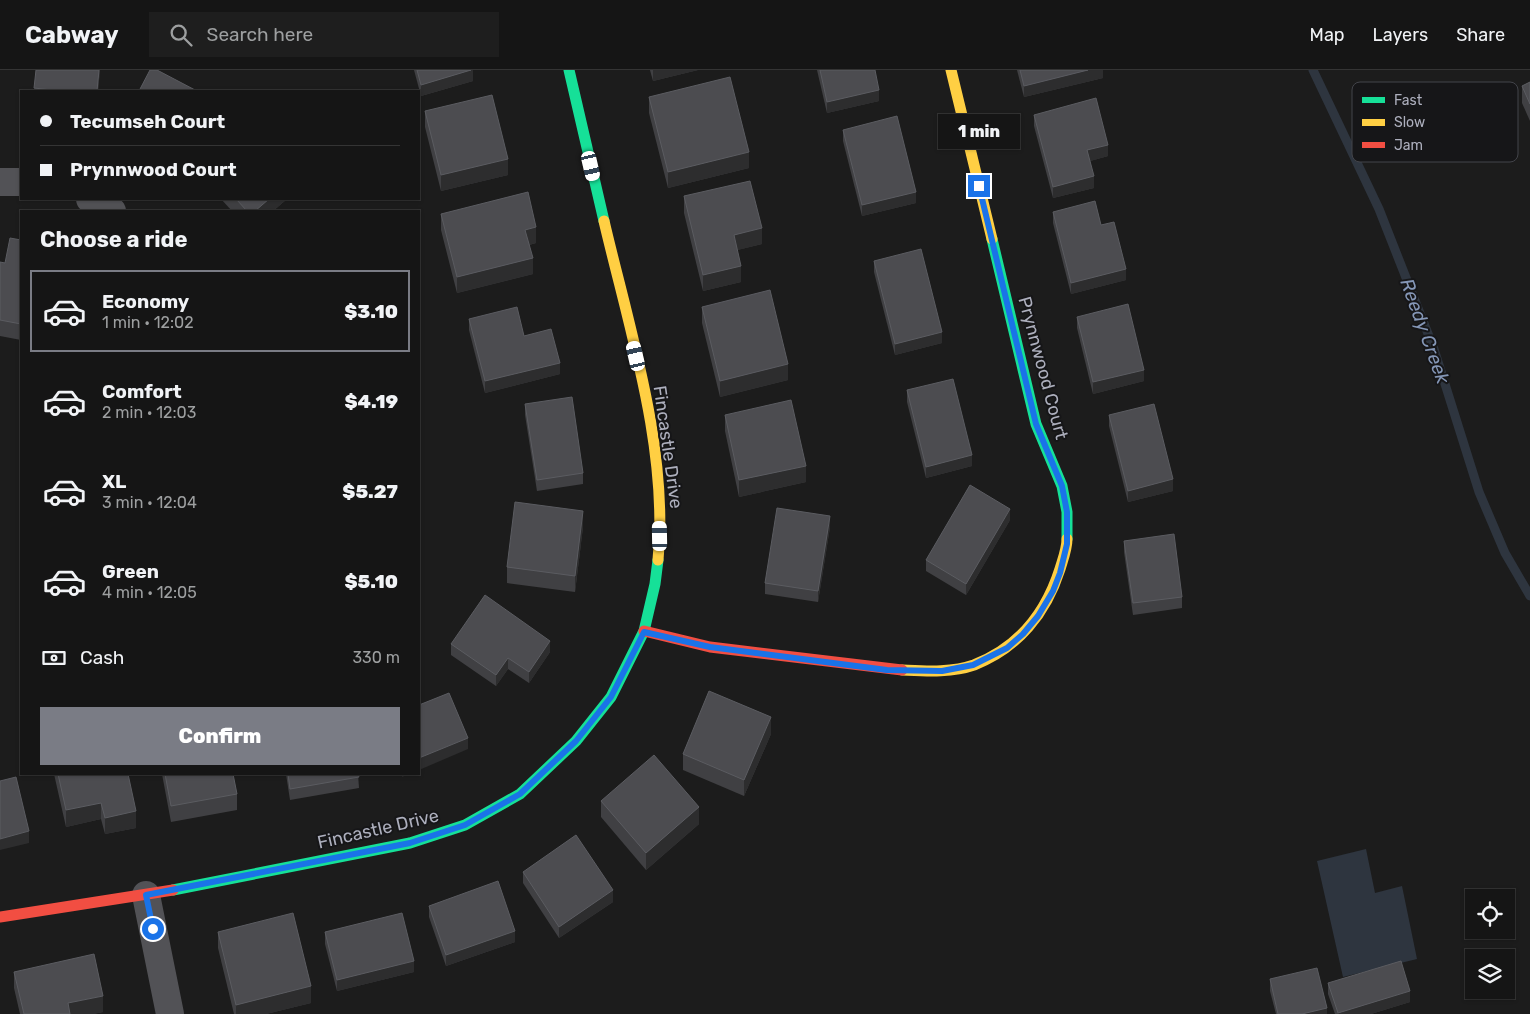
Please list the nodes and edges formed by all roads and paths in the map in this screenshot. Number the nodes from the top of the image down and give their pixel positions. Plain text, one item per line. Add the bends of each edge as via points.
1 (569, 70) edge
2 (951, 70) edge
3 (0, 182) edge
4 (20, 182) edge
5 (92, 200) edge
6 (110, 210) edge
7 (644, 632) junction
8 (146, 895) junction
9 (0, 917) edge
10 (170, 1014) edge

1 - 7 street, Fincastle Drive via 649,414 657,470 660,536 655,584
2 - 7 street, Prynnwood Court via 1036,424 1064,495 1067,544 1053,591 1028,628 1007,648 973,665 942,671 887,670 710,647
3 - 4 street
5 - 6 street
7 - 8 street, Fincastle Drive via 611,697 576,741 520,794 465,825 410,843
8 - 9 street, Fincastle Drive
8 - 10 street

